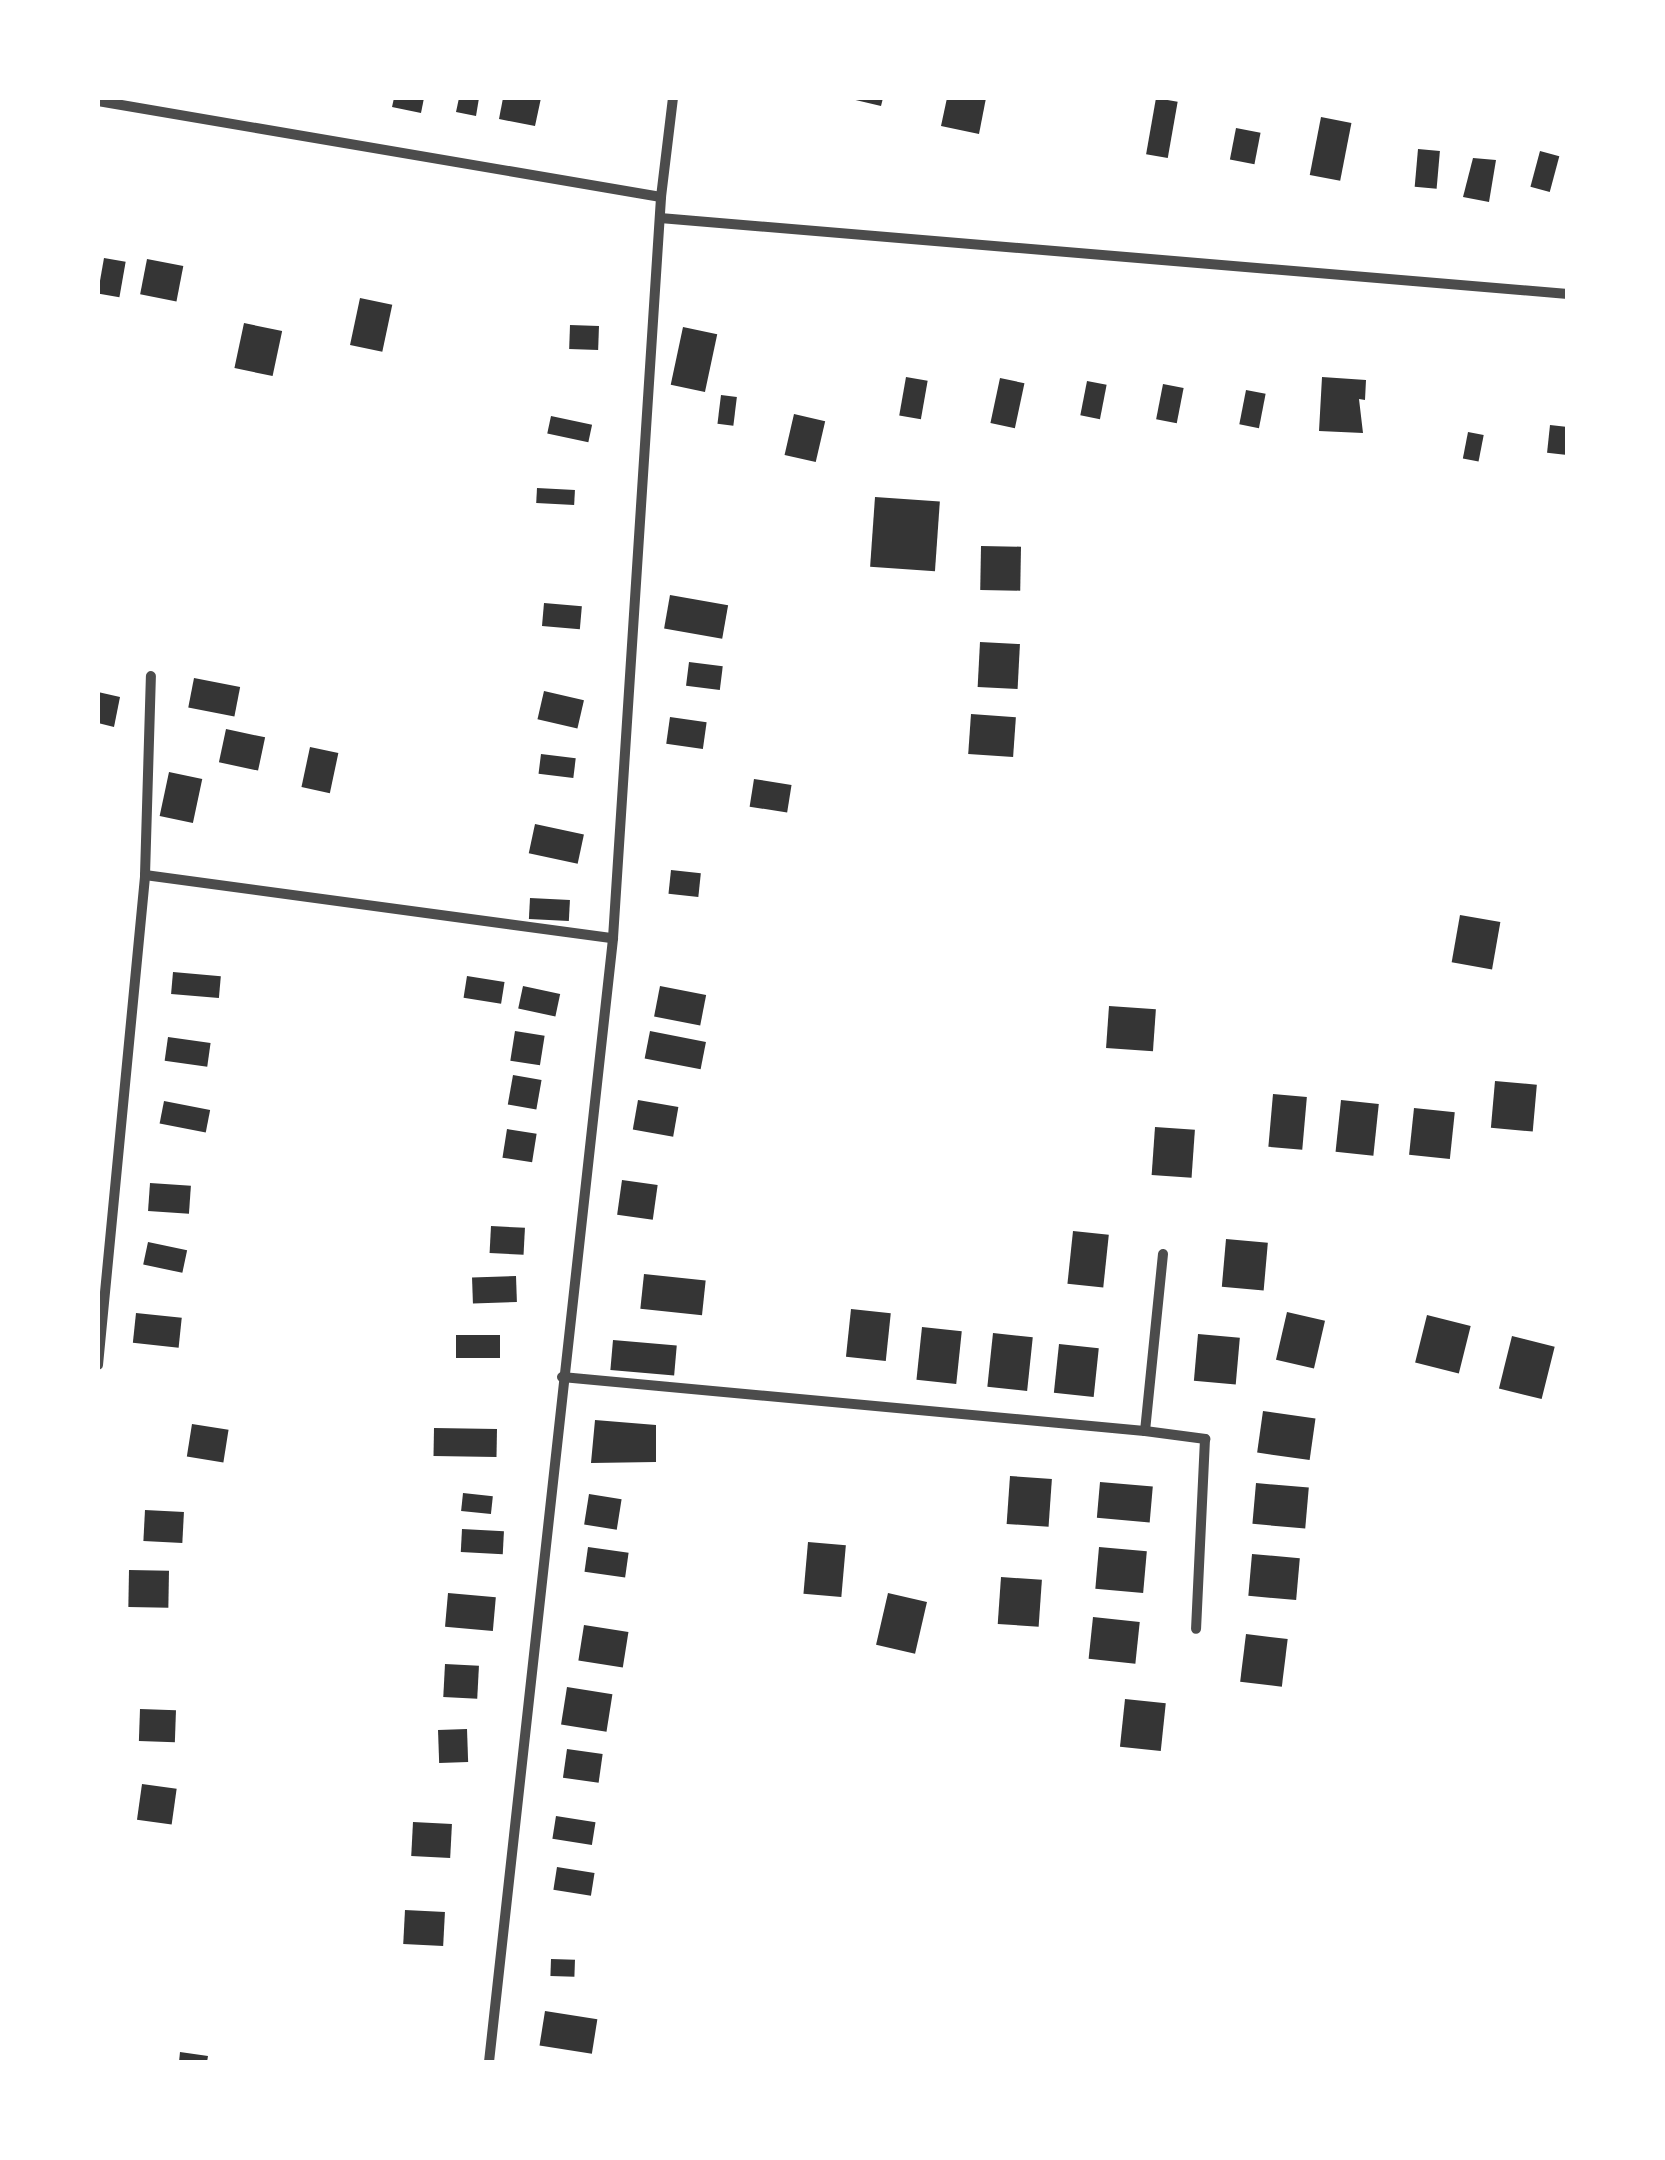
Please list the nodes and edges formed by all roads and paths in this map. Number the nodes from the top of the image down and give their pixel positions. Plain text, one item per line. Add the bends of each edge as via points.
1 (673, 98) edge
2 (98, 101) edge
3 (661, 197) junction
4 (660, 218) junction
5 (1568, 294) edge
6 (152, 676) dead end
7 (145, 875) junction
8 (613, 938) junction
9 (1163, 1254) dead end
10 (98, 1366) edge
11 (562, 1377) junction
12 (1145, 1432) junction
13 (1196, 1629) dead end
14 (489, 2062) edge

1 - 3 street
2 - 3 street
3 - 4 street
4 - 5 street
4 - 8 street
6 - 7 street
7 - 8 street
7 - 10 street
8 - 11 street
9 - 12 street
11 - 12 street
11 - 14 street
12 - 13 street via 1205,1439

